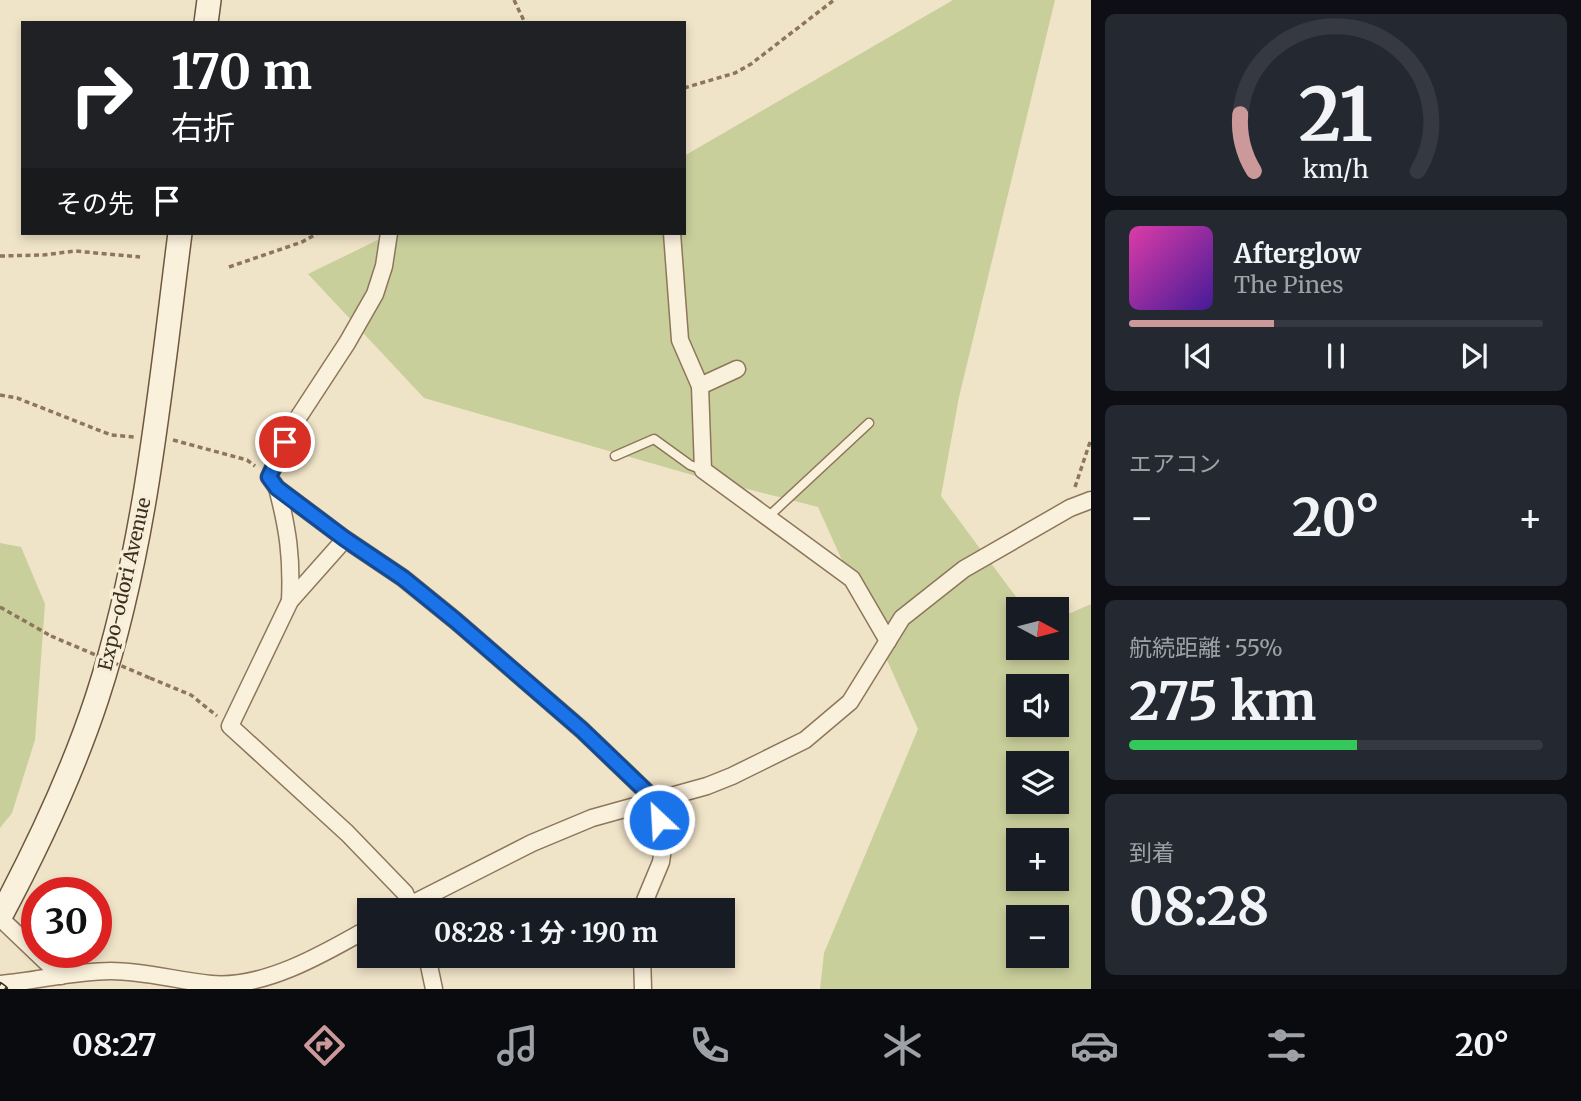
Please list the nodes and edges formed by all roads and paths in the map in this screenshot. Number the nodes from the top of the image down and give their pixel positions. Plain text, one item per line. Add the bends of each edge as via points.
1 (209, 0) edge
2 (514, 0) edge
3 (834, 0) edge
4 (206, 21) edge
5 (523, 21) edge
6 (686, 87) edge
7 (180, 235) edge
8 (314, 235) edge
9 (388, 235) edge
10 (672, 235) edge
11 (0, 256) edge
12 (140, 257) dead end
13 (229, 267) dead end
14 (737, 369) dead end
15 (701, 386) junction
16 (0, 395) edge
17 (869, 423) dead end
18 (154, 438) junction
19 (1091, 439) edge
20 (615, 456) dead end
21 (703, 470) junction
22 (273, 483) junction
23 (1091, 500) edge
24 (1070, 508) junction
25 (768, 517) junction
26 (345, 539) junction
27 (290, 601) junction
28 (0, 607) edge
29 (887, 641) junction
30 (230, 726) junction
31 (654, 799) junction
32 (406, 898) edge
33 (426, 898) edge
34 (647, 898) edge
35 (0, 917) edge
36 (357, 935) edge
37 (430, 968) edge
38 (642, 968) edge
39 (61, 976) junction
40 (8, 985) edge
41 (218, 987) edge
42 (434, 989) edge
43 (643, 989) edge

1 - 4 main road
2 - 5 path
3 - 6 path via 751,64
7 - 18 main road, Expo-odori Avenue
8 - 13 path
9 - 22 street via 375,294 294,424
10 - 15 street via 680,341
11 - 12 path via 75,251
14 - 15 street
15 - 21 street
16 - 18 path via 111,435
17 - 25 lane
18 - 22 path via 182,440 247,460
18 - 35 main road, Expo-odori Avenue via 139,535 97,698 48,823
19 - 24 path
20 - 21 lane via 654,439
21 - 25 street
22 - 26 street
22 - 27 street via 287,527
23 - 24 street
24 - 29 street via 964,569 902,618
25 - 29 street via 852,579
26 - 27 street
26 - 31 street via 456,621
27 - 30 street
28 - 30 path, bridge via 51,636 191,695
29 - 31 street via 850,702 805,740 733,776
30 - 32 street via 346,833
31 - 33 street via 532,843
31 - 34 street via 664,841
35 - 39 street
36 - 41 street via 269,978
37 - 42 street
38 - 43 street
39 - 40 street
39 - 41 street via 111,971

